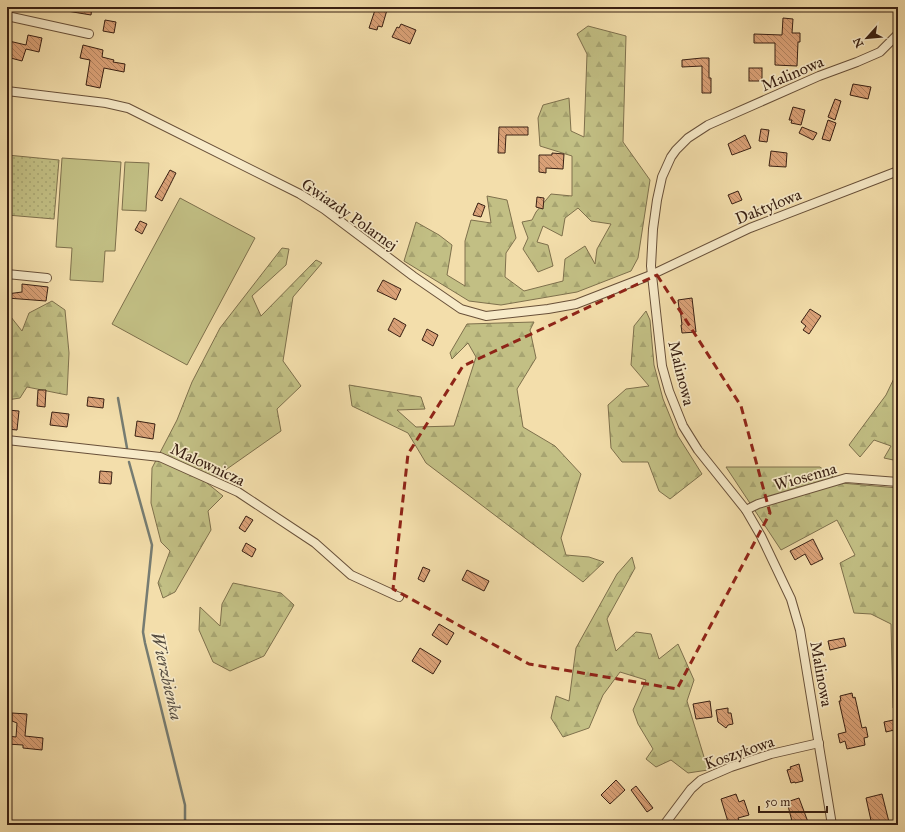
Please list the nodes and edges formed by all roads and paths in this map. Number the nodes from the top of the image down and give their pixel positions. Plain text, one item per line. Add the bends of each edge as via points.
1 (7, 16) edge
2 (89, 34) dead end
3 (898, 34) edge
4 (7, 91) edge
5 (898, 171) edge
6 (7, 274) edge
7 (651, 275) junction
8 (47, 278) dead end
9 (7, 440) edge
10 (898, 482) edge
11 (746, 510) junction
12 (400, 597) dead end
13 (820, 743) junction
14 (664, 825) edge
15 (832, 825) edge

1 - 2 street
3 - 7 street, Malinowa via 880,52 708,125 688,138 676,150 662,176 653,229
4 - 7 street, Gwiazdy Polarnej via 128,108 300,194 461,309 486,316 576,304
5 - 7 street, Daktylowa via 750,228
6 - 8 street
7 - 11 street, Malinowa via 662,366 676,410 698,450
9 - 12 street, Malownicza via 160,457 244,496 315,543 354,577
10 - 11 street, Wiosenna via 846,478 758,504
11 - 13 street, Malinowa via 791,599 800,630
13 - 14 street, Koszykowa via 771,754 701,780 691,789
13 - 15 street, Malinowa

